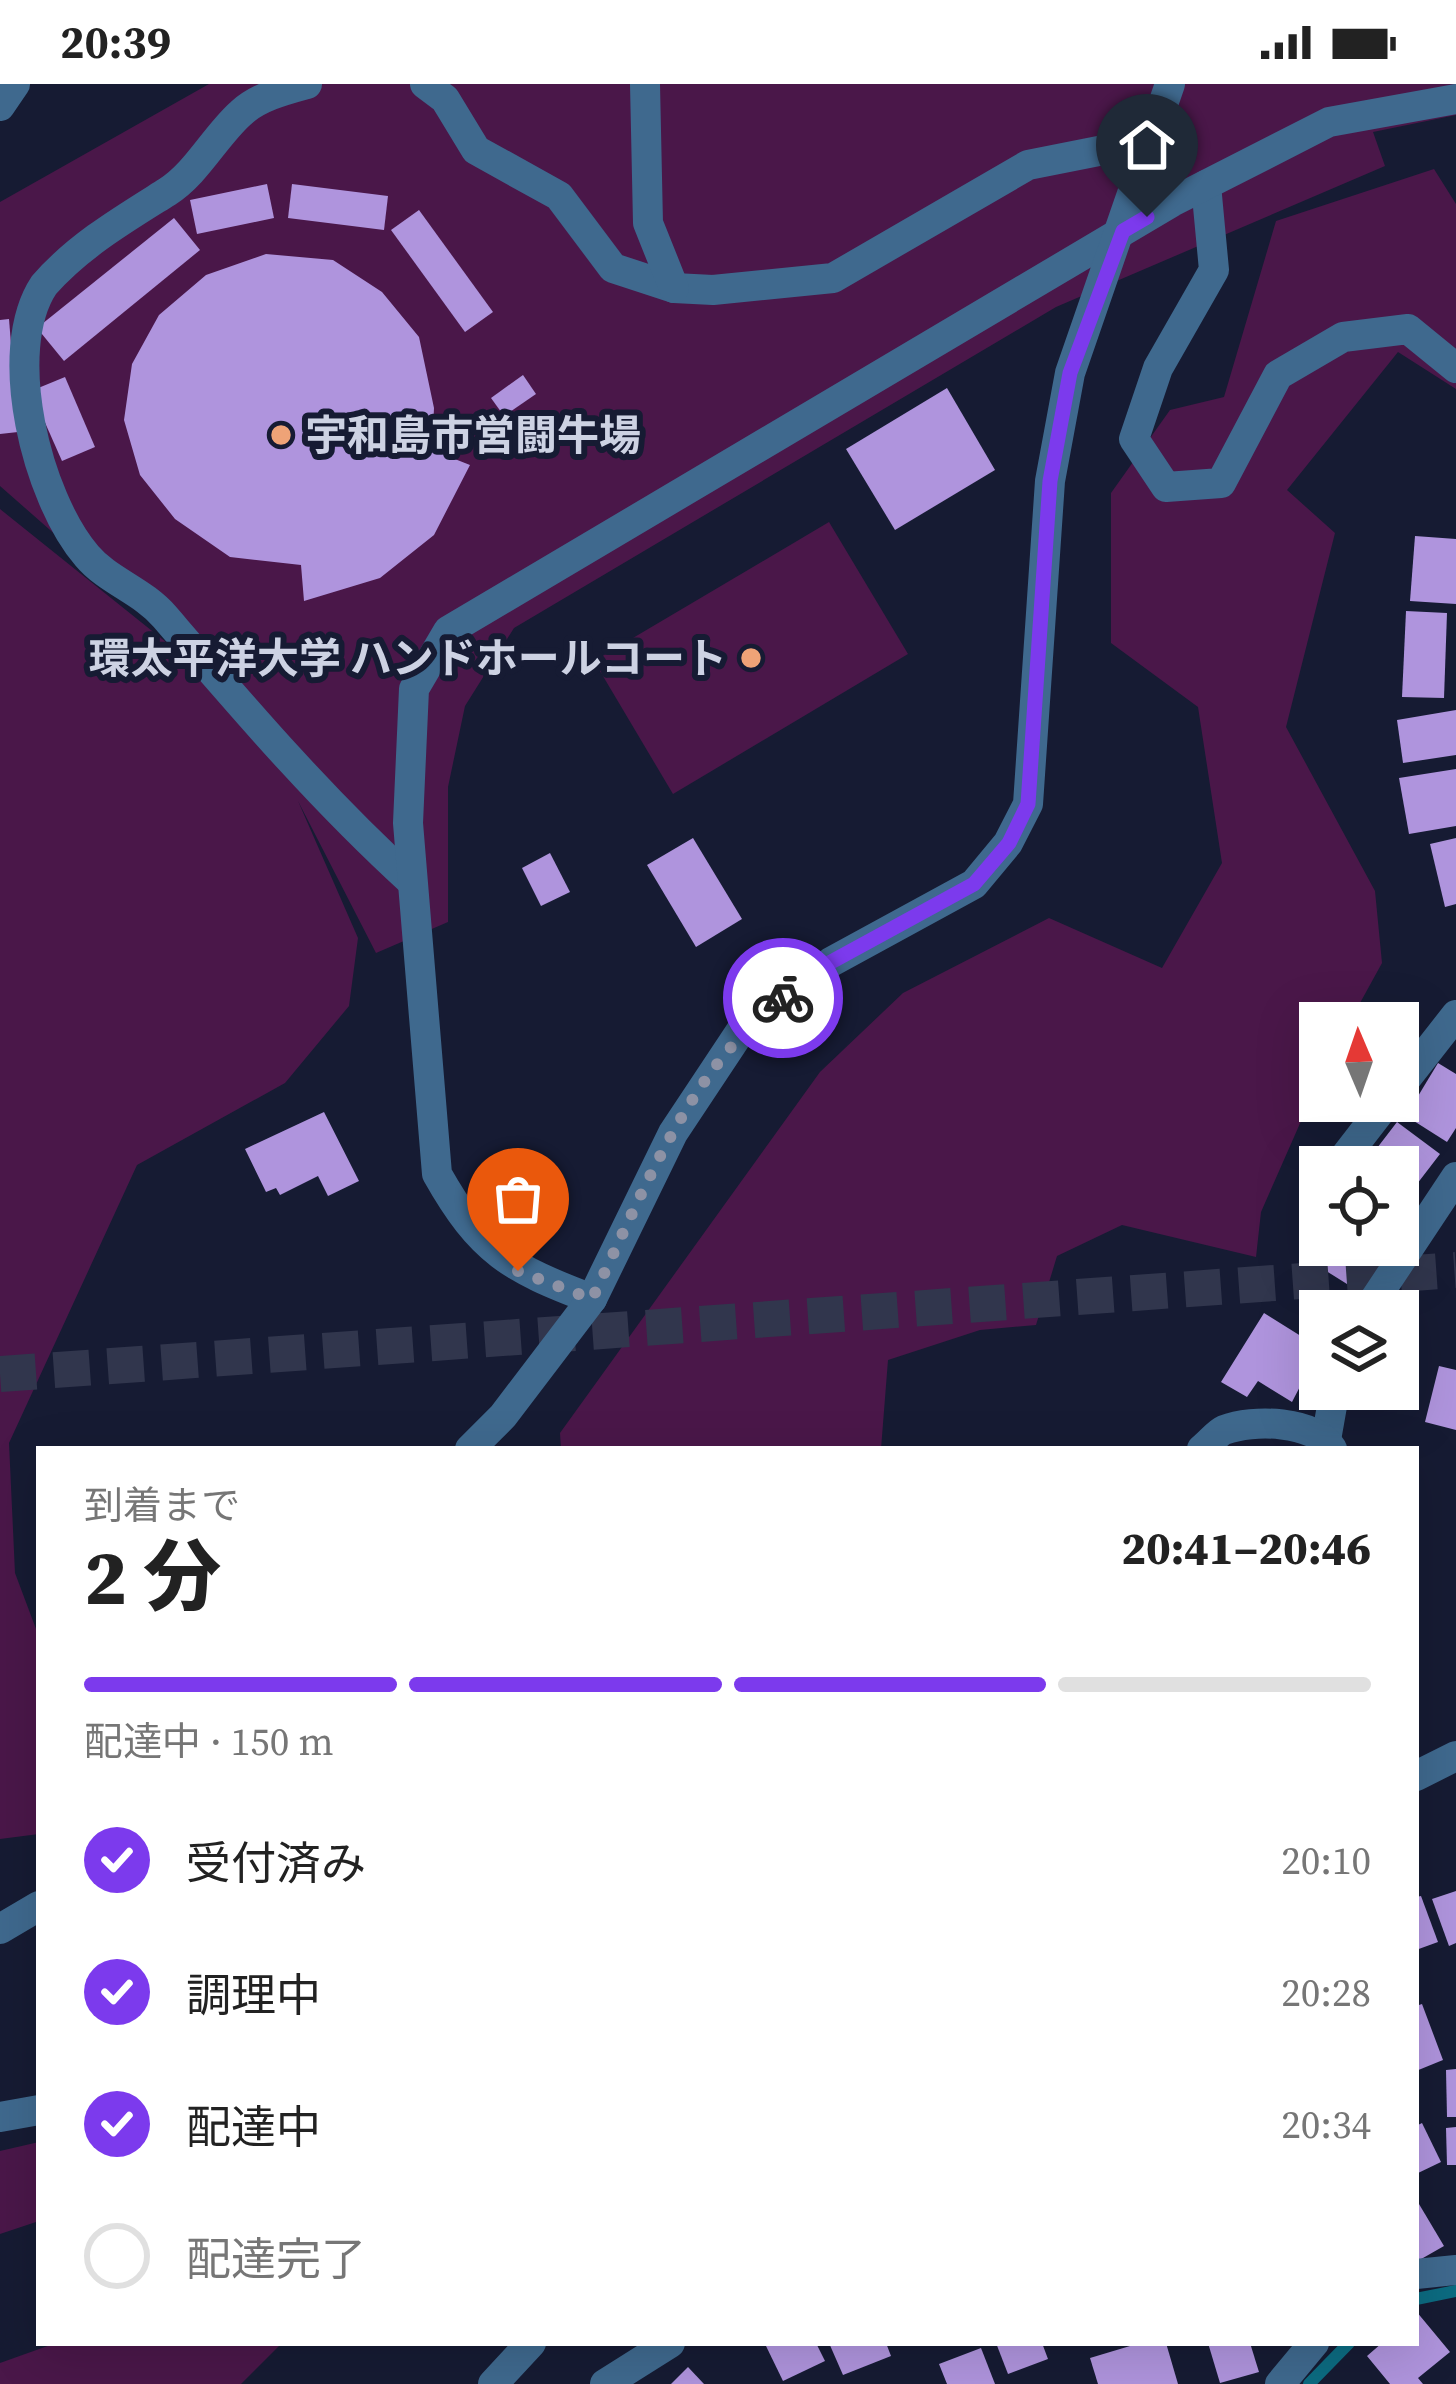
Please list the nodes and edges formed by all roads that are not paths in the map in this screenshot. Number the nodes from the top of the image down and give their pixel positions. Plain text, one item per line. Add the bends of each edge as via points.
1 (16, 84) edge
2 (307, 84) edge
3 (425, 84) edge
4 (645, 84) edge
5 (1170, 84) edge
6 (1456, 99) edge
7 (0, 106) edge
8 (1154, 140) junction
9 (1206, 185) junction
10 (1123, 231) junction
11 (674, 288) junction
12 (1456, 368) edge
13 (412, 882) junction
14 (1456, 1015) edge
15 (1419, 1062) edge
16 (1372, 1122) edge
17 (1353, 1146) edge
18 (1456, 1177) edge
19 (1380, 1290) edge
20 (592, 1299) junction
21 (1333, 1410) edge
22 (1329, 1444) edge
23 (473, 1446) edge
24 (1205, 1446) edge
25 (1456, 1756) edge
26 (1419, 1774) edge
27 (36, 1908) edge
28 (0, 1929) edge
29 (36, 2110) edge
30 (0, 2116) edge
31 (1456, 2270) edge
32 (1419, 2274) edge
33 (528, 2346) edge
34 (665, 2346) edge
35 (1312, 2346) edge
36 (493, 2384) edge
37 (605, 2384) edge
38 (1280, 2384) edge

1 - 7 street
2 - 13 street via 244,110 176,187 98,236 41,288 24,329 21,409 35,459 89,560 153,603 321,799
3 - 11 street via 445,99 476,150 559,196 613,268
4 - 11 street via 648,223
5 - 8 street
6 - 9 street via 1329,122
8 - 10 street
8 - 11 street via 1028,166 833,278
9 - 10 street
9 - 12 street via 1214,270 1158,368 1134,439 1166,487 1221,484 1278,376 1342,338 1408,329
10 - 13 street via 448,631 414,689
10 - 20 street via 1070,373 1050,481 1028,804 1009,843 974,884 831,962 742,1029 673,1133
13 - 20 street via 437,1174 465,1223 518,1271
14 - 15 street
16 - 17 street
18 - 19 street
20 - 23 street
21 - 22 street
22 - 24 street via 1286,1424 1224,1430
25 - 26 street
27 - 28 street
29 - 30 street
31 - 32 street
33 - 36 street
34 - 37 street
35 - 38 street

